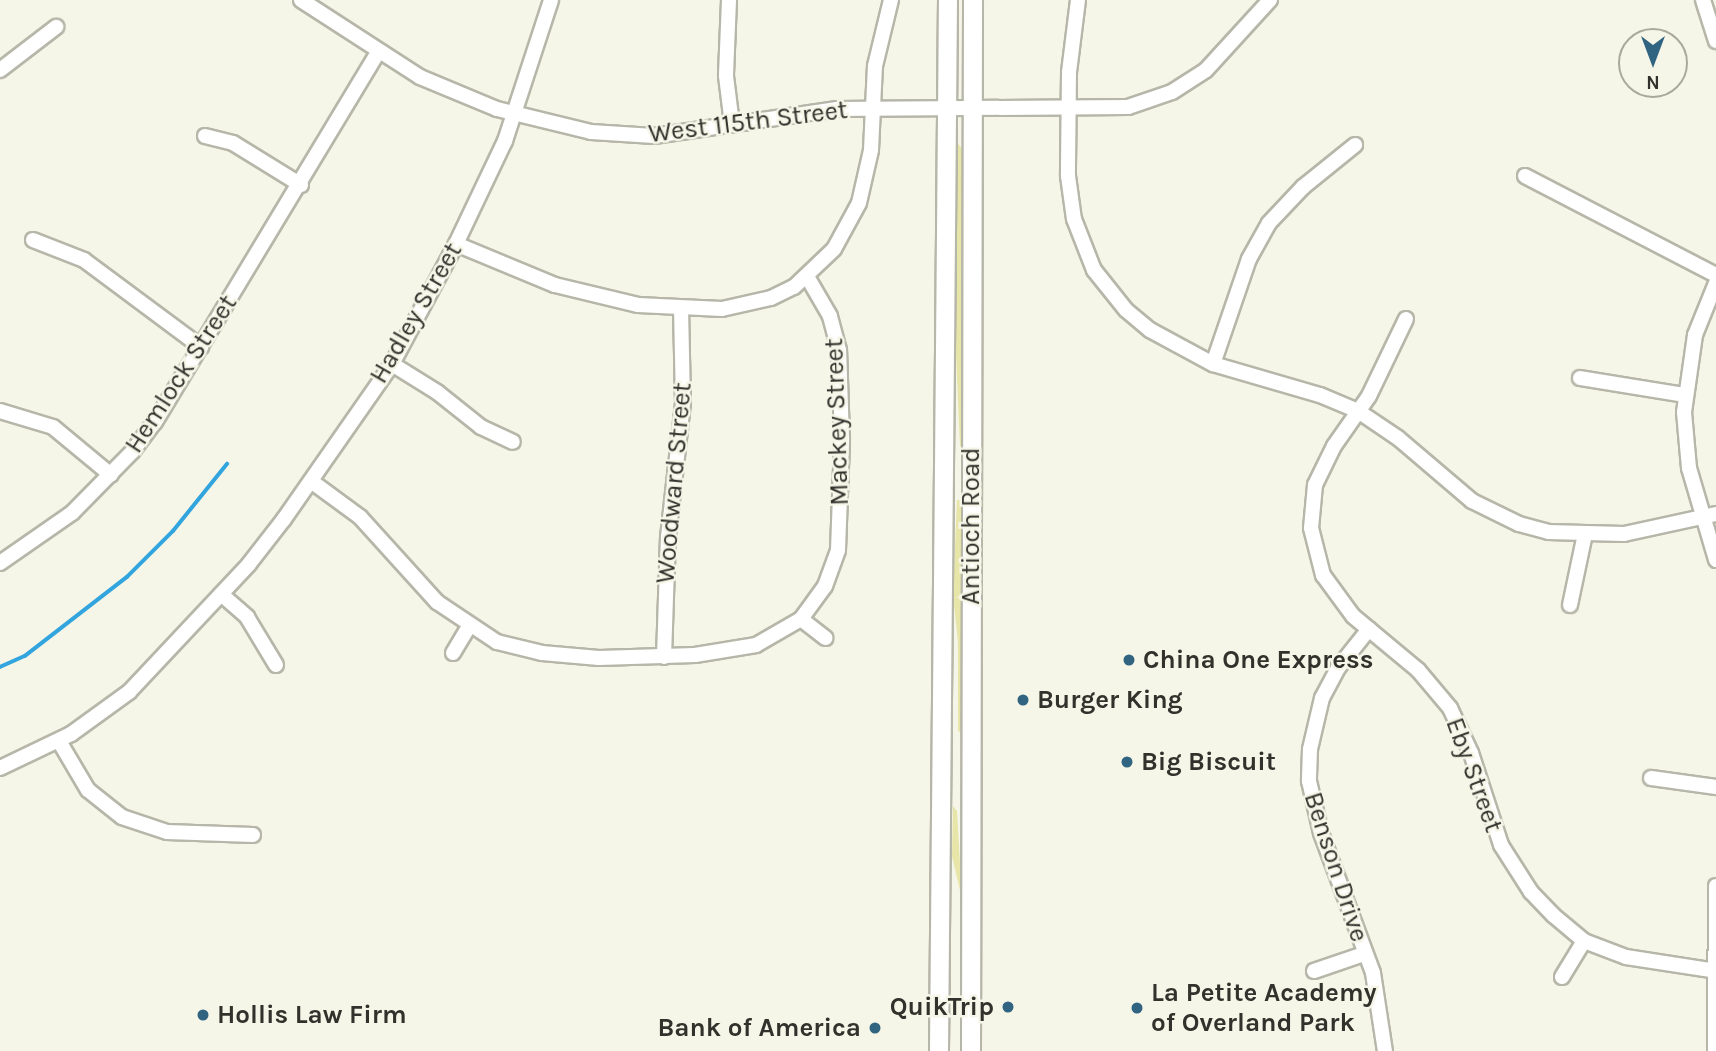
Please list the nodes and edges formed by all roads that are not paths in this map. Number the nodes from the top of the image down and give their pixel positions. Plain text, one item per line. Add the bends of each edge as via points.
1 (301, 0) edge
2 (551, 0) edge
3 (729, 0) edge
4 (891, 0) edge
5 (948, 0) edge
6 (973, 0) edge
7 (1078, 0) edge
8 (1270, 0) edge
9 (1703, 0) edge
10 (317, 5) edge
11 (56, 27) dead end
12 (1716, 41) edge
13 (378, 53) junction
14 (0, 70) edge
15 (948, 108) junction
16 (973, 108) junction
17 (872, 109) junction
18 (1069, 110) junction
19 (515, 114) junction
20 (732, 124) junction
21 (205, 136) dead end
22 (1355, 145) dead end
23 (1525, 176) dead end
24 (301, 185) junction
25 (33, 240) dead end
26 (456, 244) junction
27 (1716, 275) edge
28 (808, 278) junction
29 (1716, 283) edge
30 (681, 309) junction
31 (1406, 319) dead end
32 (201, 347) junction
33 (1213, 364) junction
34 (392, 365) junction
35 (1580, 378) dead end
36 (1685, 395) junction
37 (0, 411) edge
38 (1358, 411) junction
39 (513, 442) dead end
40 (111, 475) junction
41 (312, 481) junction
42 (1709, 516) edge
43 (1585, 534) junction
44 (1716, 560) edge
45 (0, 563) edge
46 (221, 594) junction
47 (1570, 605) dead end
48 (801, 619) junction
49 (469, 626) junction
50 (1369, 629) junction
51 (825, 638) dead end
52 (453, 653) dead end
53 (664, 657) junction
54 (276, 665) dead end
55 (59, 741) junction
56 (0, 768) edge
57 (1651, 778) dead end
58 (1716, 787) edge
59 (253, 835) dead end
60 (1716, 886) edge
61 (1584, 941) junction
62 (1364, 954) junction
63 (1314, 971) dead end
64 (1715, 971) edge
65 (1562, 977) dead end
66 (939, 1051) edge
67 (971, 1051) edge
68 (1385, 1051) edge
69 (1715, 1051) edge

1 - 10 street, West 115th Street
2 - 19 street, Hadley Street
3 - 20 street via 726,76
4 - 17 street via 875,66
5 - 15 main road, Antioch Road
6 - 16 main road, Antioch Road
7 - 18 street via 1071,35
8 - 18 street, West 115th Street via 1218,59 1184,86 1128,107
9 - 12 street
10 - 13 street, West 115th Street
11 - 14 street
13 - 19 street, West 115th Street via 455,93
13 - 24 street, Hemlock Street
15 - 16 street, West 115th Street
15 - 17 street, West 115th Street
15 - 66 main road, Antioch Road
16 - 18 street, West 115th Street
16 - 67 main road, Antioch Road
17 - 20 street, West 115th Street via 809,111
17 - 28 street via 871,150 859,203 834,250
18 - 33 street via 1072,209 1094,270 1126,310 1150,330
19 - 20 street, West 115th Street via 619,136 681,133
19 - 26 street, Hadley Street
21 - 24 street via 233,143
22 - 33 street via 1303,187 1269,223 1249,259
23 - 27 street
24 - 32 street, Hemlock Street
25 - 32 street via 73,253
26 - 30 street via 520,273 599,298
26 - 34 street, Hadley Street
28 - 30 street via 748,305
28 - 48 street, Mackey Street via 837,339 842,439 838,550 825,586
29 - 36 street via 1695,335
30 - 53 street, Woodward Street via 683,403 667,537
31 - 38 street, Eby Street
32 - 40 street, Hemlock Street via 155,422
33 - 38 street via 1320,395
34 - 39 street via 438,392 481,427
34 - 41 street, Hadley Street
35 - 36 street
36 - 42 street via 1689,468
37 - 40 street via 53,428
38 - 43 street via 1496,515 1548,532
38 - 50 street, Eby Street via 1324,462 1313,494 1311,528 1328,585
40 - 45 street, Hemlock Street via 72,513
41 - 46 street, Hadley Street
41 - 49 street via 360,517 437,602
42 - 43 street via 1659,529
42 - 44 street
43 - 47 street
46 - 54 street via 247,617
46 - 55 street, Hadley Street via 129,692
48 - 51 street
48 - 53 street via 756,645
49 - 52 street
49 - 53 street via 497,642 542,653
50 - 61 street, Eby Street via 1418,670 1450,708 1464,733 1488,813 1513,868 1531,892
50 - 62 street, Benson Drive via 1338,668 1322,698 1310,749 1309,781 1321,833 1356,918
55 - 56 street, Hadley Street
55 - 59 street via 88,790 122,817 167,832
57 - 58 street
60 - 64 street
61 - 64 street via 1653,965
61 - 65 street
62 - 63 street, Benson Drive
62 - 68 street, Benson Drive via 1383,1016
64 - 69 street

